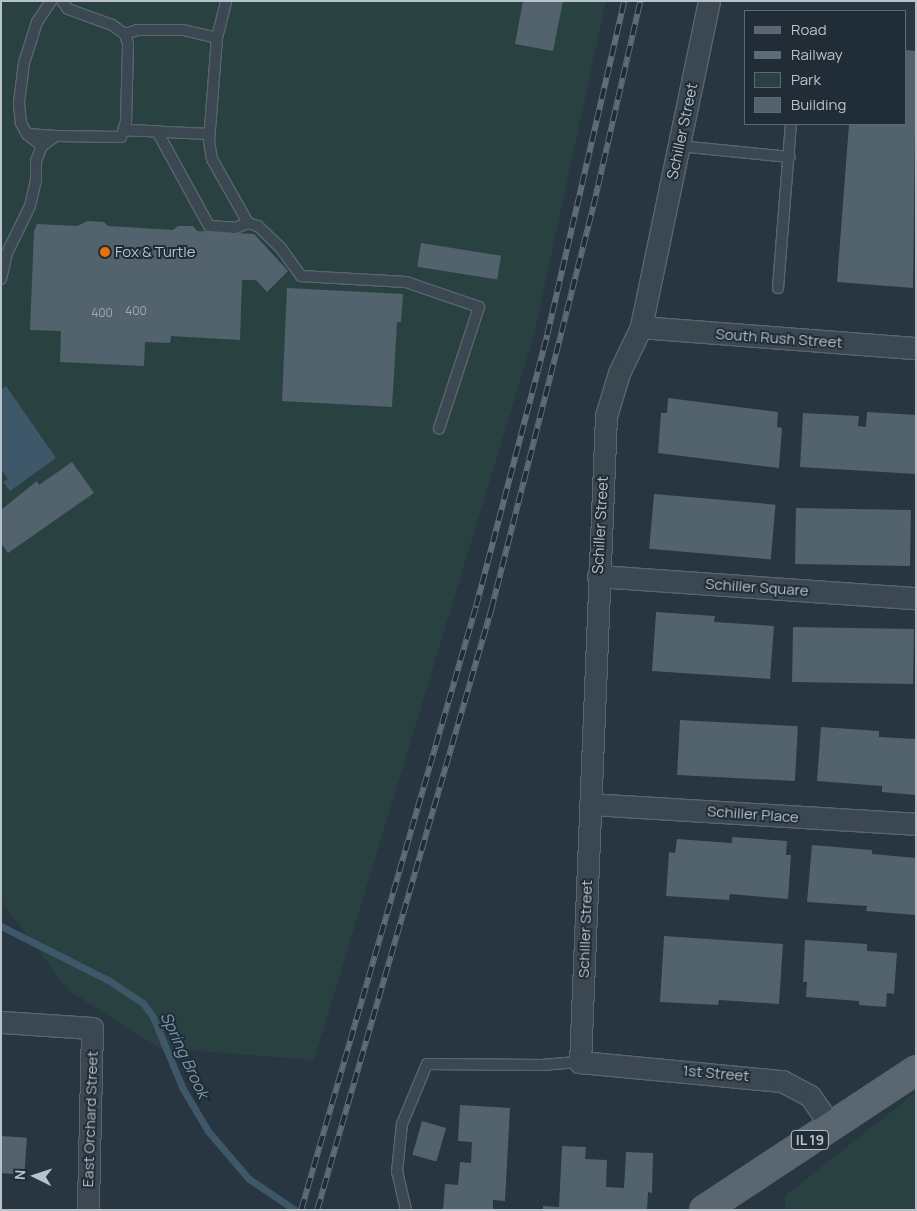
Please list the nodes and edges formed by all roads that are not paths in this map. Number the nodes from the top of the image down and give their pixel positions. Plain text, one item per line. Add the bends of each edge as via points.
1 (51, 1) edge
2 (62, 1) edge
3 (226, 1) edge
4 (709, 1) edge
5 (125, 34) junction
6 (217, 38) junction
7 (791, 125) edge
8 (124, 130) junction
9 (27, 134) junction
10 (209, 134) junction
11 (56, 136) junction
12 (42, 146) junction
13 (679, 146) junction
14 (789, 157) junction
15 (248, 223) junction
16 (1, 279) edge
17 (778, 288) dead end
18 (641, 327) junction
19 (916, 348) edge
20 (440, 429) dead end
21 (598, 576) junction
22 (916, 598) edge
23 (590, 804) junction
24 (916, 824) edge
25 (1, 1022) edge
26 (580, 1062) junction
27 (916, 1070) edge
28 (831, 1126) junction
29 (88, 1210) edge
30 (406, 1210) edge
31 (704, 1210) edge

1 - 9 lane via 37,22 24,63 20,103 21,123
2 - 5 lane via 68,9 112,25
3 - 6 lane
4 - 13 street, Schiller Street
5 - 6 lane via 137,30 182,30
5 - 8 lane via 128,44
6 - 10 lane
7 - 14 lane
8 - 10 lane
8 - 11 lane via 121,137 110,139
8 - 15 lane via 158,131 209,226 235,228
9 - 11 lane
9 - 12 lane
10 - 15 lane via 212,159
11 - 12 lane
12 - 16 lane via 36,161 36,181 30,206 7,253
13 - 14 lane
13 - 18 street, Schiller Street
14 - 17 lane
15 - 20 lane via 258,226 280,247 301,276 406,282 479,307
18 - 19 street, South Rush Street
18 - 21 street, Schiller Street via 619,373 606,416
21 - 22 street, Schiller Square
21 - 23 street, Schiller Street
23 - 24 street, Schiller Place
23 - 26 street, Schiller Street
25 - 29 street, East Orchard Street via 92,1028
26 - 28 street, 1st Street via 782,1081 810,1096
26 - 30 lane via 542,1065 427,1064 402,1124 397,1172
27 - 28 main road, IL 19
28 - 31 main road, IL 19

